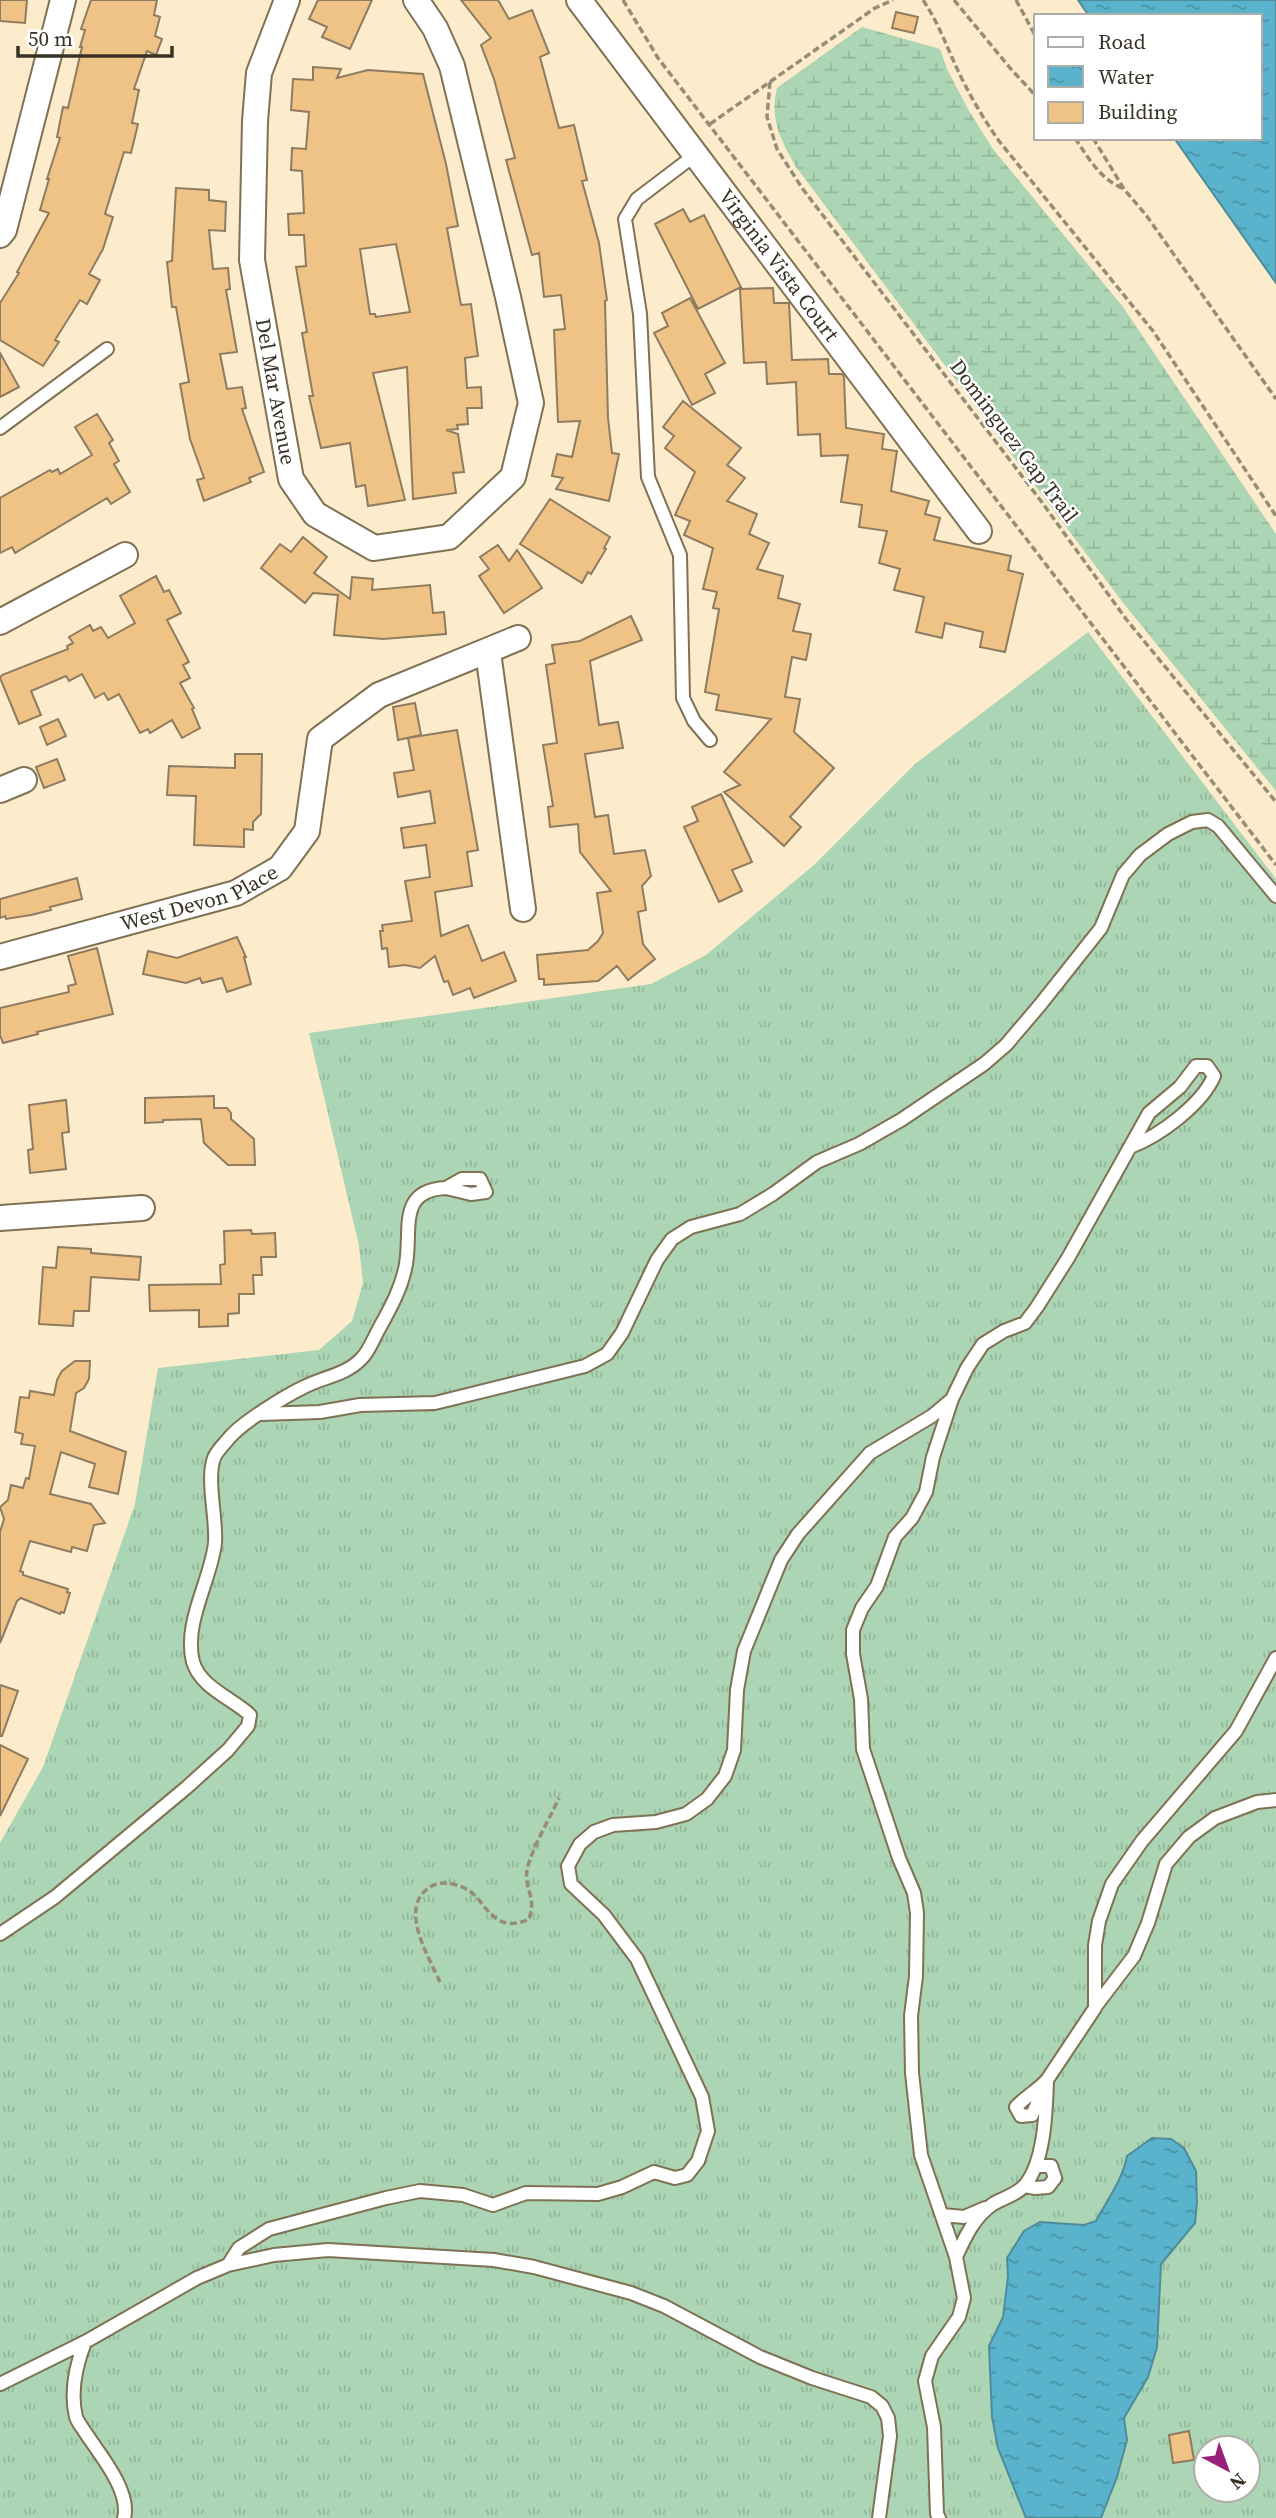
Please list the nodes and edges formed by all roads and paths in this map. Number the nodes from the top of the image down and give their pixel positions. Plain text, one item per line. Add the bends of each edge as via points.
1 (63, 0) edge
2 (287, 0) edge
3 (416, 0) edge
4 (579, 0) edge
5 (623, 0) edge
6 (893, 0) edge
7 (923, 0) edge
8 (954, 0) edge
9 (1016, 0) edge
10 (1034, 33) edge
11 (770, 82) junction
12 (1034, 94) edge
13 (710, 124) junction
14 (1076, 140) edge
15 (1094, 140) edge
16 (695, 155) junction
17 (1124, 189) junction
18 (0, 235) edge
19 (107, 349) dead end
20 (1276, 399) edge
21 (0, 428) edge
22 (1276, 516) edge
23 (979, 531) dead end
24 (125, 555) dead end
25 (0, 622) edge
26 (518, 638) dead end
27 (488, 652) junction
28 (710, 740) dead end
29 (24, 780) dead end
30 (0, 790) edge
31 (1276, 802) edge
32 (1276, 865) edge
33 (1276, 896) edge
34 (523, 908) dead end
35 (0, 957) edge
36 (1130, 1147) junction
37 (446, 1188) dead end
38 (142, 1209) dead end
39 (0, 1218) edge
40 (952, 1399) junction
41 (261, 1414) junction
42 (1276, 1658) edge
43 (559, 1798) dead end
44 (1276, 1800) edge
45 (0, 1934) edge
46 (440, 1982) dead end
47 (1095, 2008) junction
48 (1046, 2080) junction
49 (1038, 2091) dead end
50 (1036, 2166) junction
51 (1024, 2186) junction
52 (990, 2206) junction
53 (942, 2215) junction
54 (956, 2257) junction
55 (229, 2264) junction
56 (85, 2342) junction
57 (0, 2384) edge
58 (124, 2518) edge
59 (879, 2518) edge
60 (939, 2518) edge

1 - 18 street
2 - 3 street, Del Mar Avenue via 259,73 252,260 291,479 315,514 374,548 449,537 513,477 531,403 452,66
4 - 16 street, Virginia Vista Court
5 - 13 path via 653,51
6 - 11 path
7 - 22 path via 938,22 980,114 1153,331
8 - 12 path
9 - 10 path
11 - 13 path
11 - 31 path, Dominguez Gap Trail via 767,117 777,149 802,188 1126,619
13 - 32 path
14 - 17 path via 1096,169
15 - 17 path
16 - 23 street, Virginia Vista Court
16 - 28 lane via 637,199 625,219 640,314 648,477 680,555 683,698
17 - 20 path
19 - 21 lane
24 - 25 street
26 - 27 street, West Devon Place
27 - 34 street
27 - 35 street, West Devon Place via 379,695 320,739 307,831 280,868 236,892
29 - 30 street
33 - 41 lane via 1208,820 1168,834 1123,875 1101,928 1006,1045 901,1120 817,1162 740,1214 691,1227 671,1239 622,1334 607,1354 585,1366 435,1403
36 - 36 lane via 1149,1114 1196,1066 1207,1066 1214,1076 1208,1089 1164,1129
36 - 40 lane via 1037,1307 1025,1323 983,1344
37 - 41 lane via 429,1188 415,1200 396,1299 362,1359
38 - 39 street
40 - 53 lane via 926,1492 895,1537 877,1586 853,1630 863,1749 914,1893 916,1976 911,2016 915,2109 921,2155
40 - 55 lane via 870,1453 798,1534 781,1560 744,1651 734,1750 725,1776 708,1800 686,1814 594,1832 580,1844 568,1866 571,1884 604,1915 637,1959 702,2096 708,2130 698,2161 687,2175 675,2178 654,2172 598,2194 526,2193 493,2204 463,2195 420,2191 268,2229 239,2248
41 - 45 lane via 231,1435 214,1459 215,1545 191,1643 194,1664 205,1682 250,1715 248,1726 228,1750 55,1897
42 - 47 lane via 1236,1731 1142,1841 1112,1884 1095,1945
43 - 46 path via 528,1868 526,1882 534,1906 529,1919 519,1924 503,1922 468,1890 452,1884 434,1884 421,1894 416,1926
44 - 47 lane via 1257,1801 1215,1818 1189,1837 1166,1864 1134,1956
47 - 48 lane
48 - 49 lane
48 - 50 lane via 1046,2114
50 - 51 lane
50 - 51 lane via 1051,2166 1055,2178 1048,2187
51 - 52 lane
52 - 53 lane via 964,2217
52 - 54 lane via 967,2231
53 - 54 lane
54 - 60 lane via 964,2298 959,2317 932,2356 925,2381 934,2427
55 - 56 lane
55 - 59 lane via 328,2250 494,2260 631,2293 760,2357 871,2397 882,2406 890,2436
56 - 57 lane
56 - 58 lane via 77,2364 76,2418 119,2484

